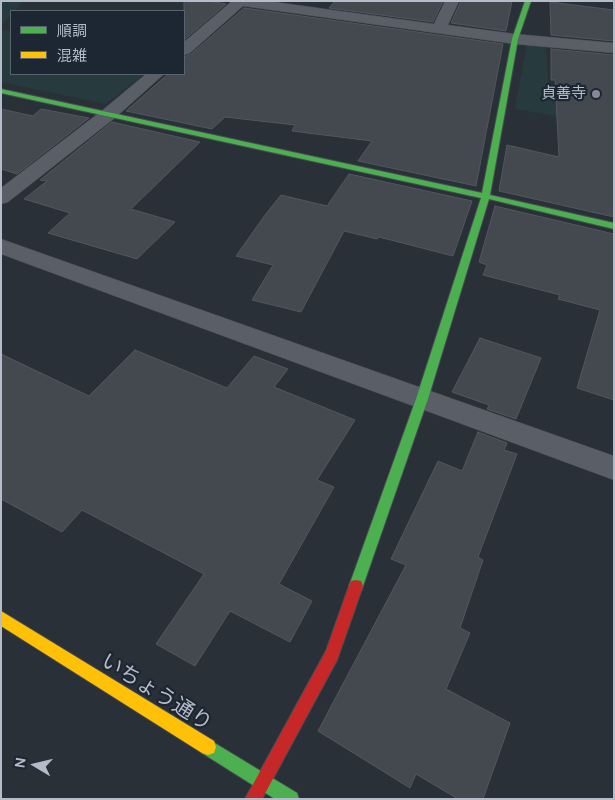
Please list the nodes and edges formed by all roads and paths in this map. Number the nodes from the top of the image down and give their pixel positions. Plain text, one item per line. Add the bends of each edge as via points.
1 (452, 1) edge
2 (528, 1) edge
3 (241, 2) edge
4 (439, 28) junction
5 (515, 39) junction
6 (614, 48) edge
7 (185, 49) edge
8 (155, 75) edge
9 (1, 91) edge
10 (110, 114) junction
11 (486, 196) junction
12 (1, 198) edge
13 (614, 226) edge
14 (1, 246) edge
15 (422, 399) junction
16 (614, 468) edge
17 (1, 618) edge
18 (263, 781) junction
19 (253, 799) edge
20 (291, 799) edge

1 - 4 street
2 - 5 street
3 - 4 street
3 - 7 street
4 - 5 street
5 - 6 street
5 - 11 street
8 - 10 street
9 - 10 street
10 - 11 street
10 - 12 street
11 - 13 street
11 - 15 street
14 - 15 street
15 - 16 street
15 - 18 street via 332,655
17 - 18 street, いちょう通り
18 - 19 street
18 - 20 street, いちょう通り

